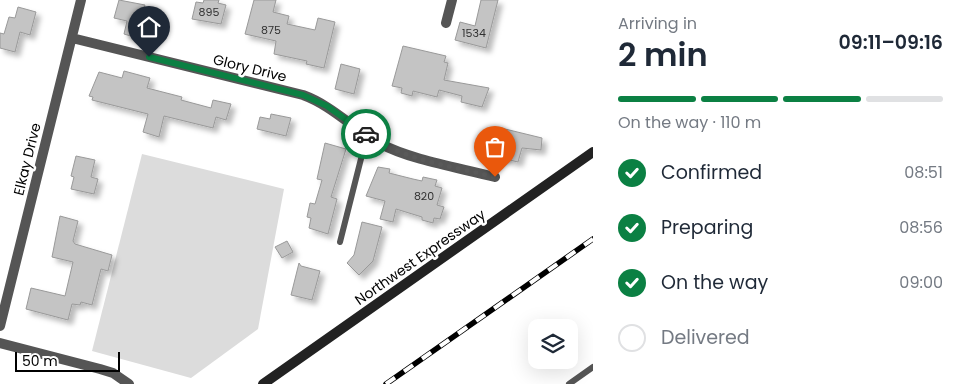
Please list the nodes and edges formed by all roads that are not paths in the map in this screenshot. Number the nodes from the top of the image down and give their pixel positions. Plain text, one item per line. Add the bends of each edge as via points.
1 (81, 0) edge
2 (452, 0) edge
3 (446, 23) dead end
4 (72, 38) junction
5 (367, 135) junction
6 (593, 152) edge
7 (495, 177) dead end
8 (340, 242) dead end
9 (0, 326) edge
10 (0, 344) edge
11 (593, 368) edge
12 (129, 384) edge
13 (263, 384) edge
14 (569, 384) edge

1 - 4 street, Elkay Drive
2 - 3 street
4 - 5 street, Glory Drive via 303,95 327,106
4 - 9 street, Elkay Drive
5 - 7 street, Glory Drive via 404,153
5 - 8 lane
6 - 13 main road, Northwest Expressway
10 - 12 street via 113,373
11 - 14 lane

